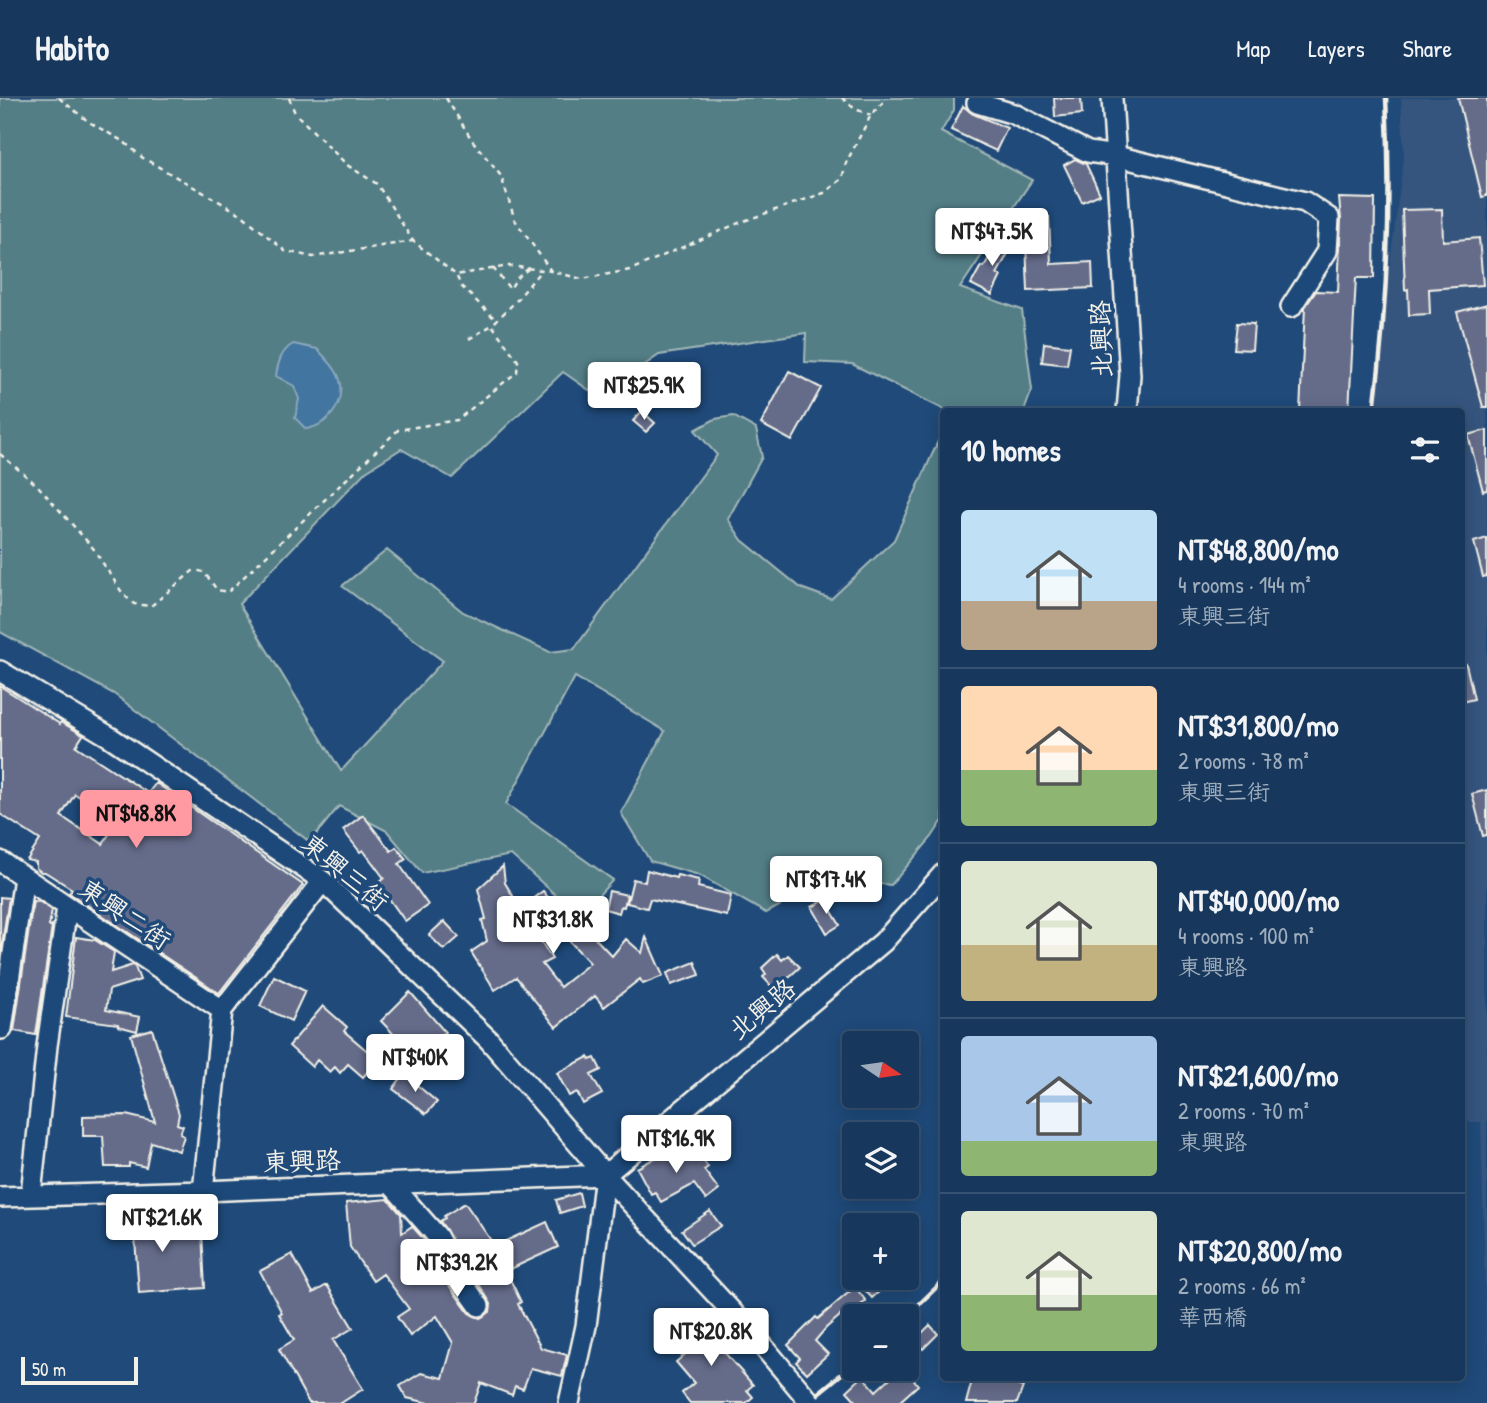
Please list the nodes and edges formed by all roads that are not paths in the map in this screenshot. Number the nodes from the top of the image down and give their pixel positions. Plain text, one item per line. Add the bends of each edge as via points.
1 (1112, 98) edge
2 (977, 103) dead end
3 (1116, 156) junction
4 (1291, 307) dead end
5 (1127, 408) edge
6 (0, 671) edge
7 (0, 861) edge
8 (24, 877) junction
9 (940, 877) edge
10 (323, 881) junction
11 (67, 907) junction
12 (222, 1010) junction
13 (2, 1030) dead end
14 (606, 1175) junction
15 (391, 1184) junction
16 (203, 1191) junction
17 (31, 1194) junction
18 (0, 1196) edge
19 (479, 1306) dead end
20 (569, 1403) edge
21 (811, 1403) edge

1 - 3 street, 北興路
2 - 3 street via 1014,114 1088,152
3 - 4 street via 1304,202 1329,218 1327,251
3 - 5 street, 北興路 via 1130,375
6 - 10 street, 東興三街 via 110,737
7 - 8 street, 東興二街
8 - 11 street, 東興二街
8 - 13 street
9 - 14 street, 北興路 via 883,942
10 - 12 street
10 - 14 street, 東興三街 via 489,1040
11 - 12 street, 東興二街
11 - 17 street
12 - 16 street
14 - 15 street, 東興路
14 - 20 street via 586,1326
14 - 21 street, 東興三街, bridge
15 - 16 street, 東興路
15 - 19 street via 437,1236
16 - 17 street, 東興路
17 - 18 street, 東興路

